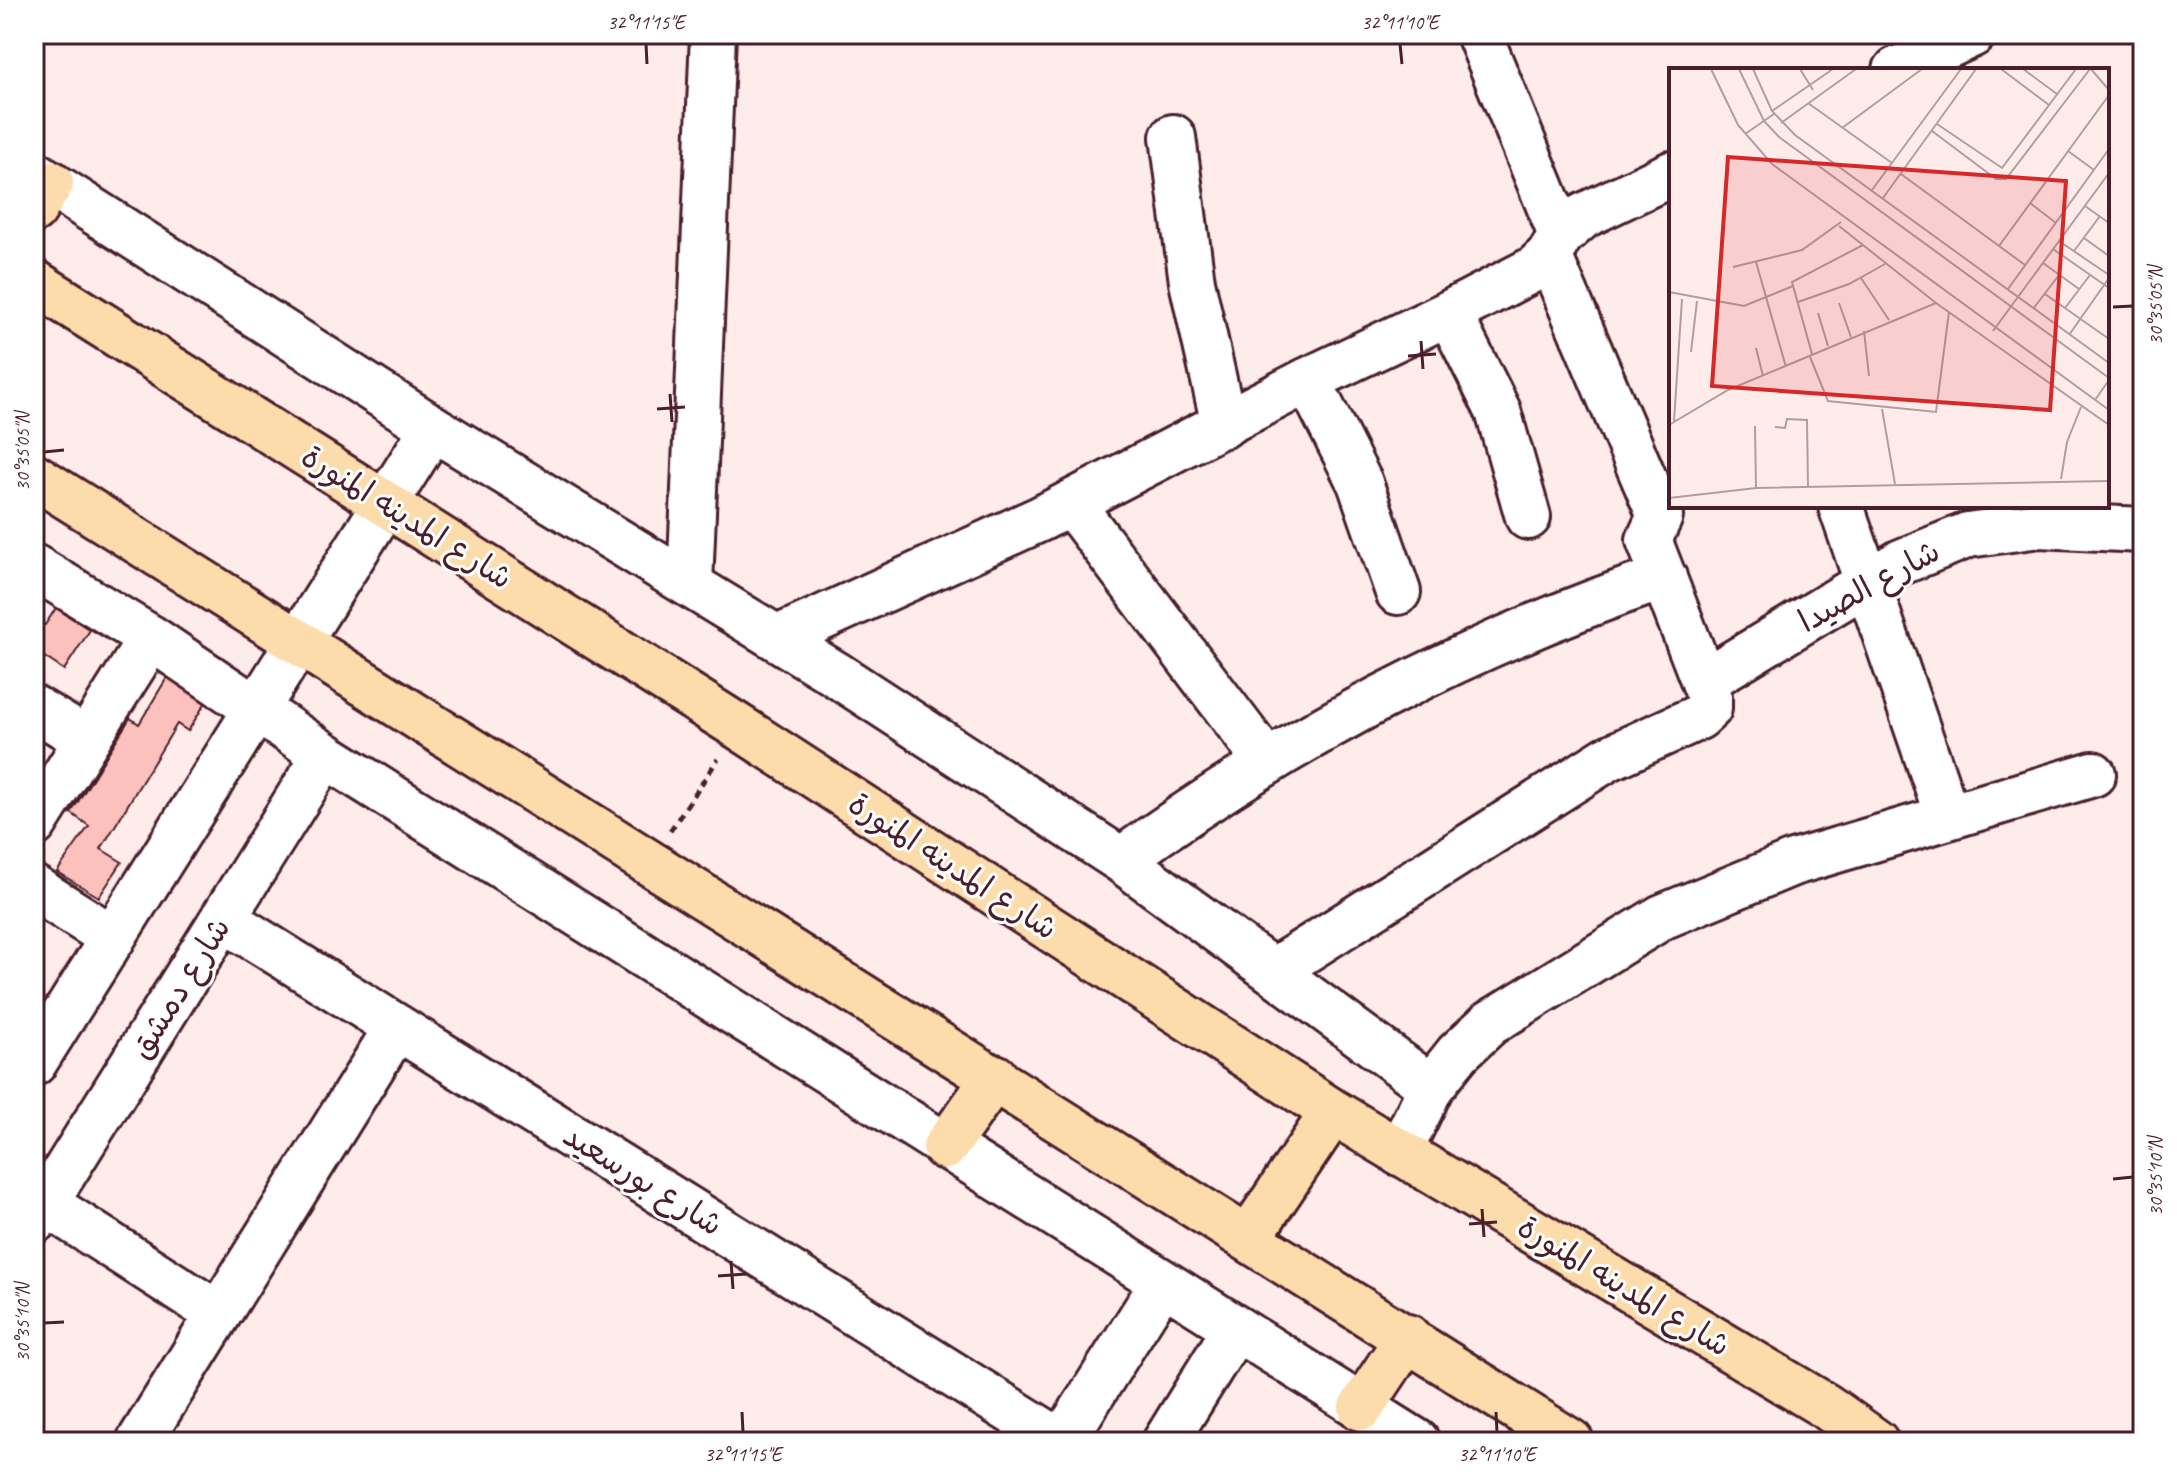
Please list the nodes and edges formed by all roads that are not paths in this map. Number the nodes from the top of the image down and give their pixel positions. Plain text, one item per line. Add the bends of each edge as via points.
1 (713, 34) edge
2 (1479, 34) edge
3 (1973, 34) edge
4 (1900, 68) edge
5 (1173, 137) dead end
6 (1669, 175) edge
7 (40, 189) edge
8 (1555, 245) junction
9 (34, 282) edge
10 (1449, 313) junction
11 (1308, 380) junction
12 (1224, 425) junction
13 (433, 428) junction
14 (34, 476) edge
15 (1071, 503) junction
16 (386, 504) junction
17 (1842, 508) edge
18 (1528, 517) dead end
19 (2143, 530) edge
20 (34, 567) edge
21 (1664, 577) junction
22 (1870, 581) junction
23 (690, 585) junction
24 (1398, 592) dead end
25 (780, 637) junction
26 (151, 638) junction
27 (301, 641) junction
28 (1704, 681) junction
29 (34, 708) edge
30 (258, 710) junction
31 (87, 740) junction
32 (325, 755) junction
33 (1266, 761) junction
34 (2093, 774) dead end
35 (1947, 815) junction
36 (34, 824) edge
37 (1121, 860) junction
38 (34, 888) edge
39 (224, 919) junction
40 (113, 938) junction
41 (1273, 971) junction
42 (397, 1027) junction
43 (40, 1041) edge
44 (995, 1077) junction
45 (1431, 1087) junction
46 (1333, 1112) junction
47 (945, 1147) junction
48 (1399, 1153) junction
49 (40, 1212) edge
50 (1249, 1237) junction
51 (1162, 1284) junction
52 (218, 1314) junction
53 (1235, 1329) junction
54 (1408, 1337) junction
55 (1361, 1408) junction
56 (139, 1442) edge
57 (1062, 1442) edge
58 (1165, 1442) edge
59 (1417, 1442) edge
60 (1571, 1442) edge
61 (1876, 1442) edge

1 - 23 street
2 - 8 street
3 - 4 street
5 - 12 street via 1192,282
6 - 8 street via 1583,216
7 - 13 street
8 - 10 street via 1534,269
8 - 21 street via 1660,516 1649,540
9 - 16 main road, شارع المدينه المنورة
10 - 11 street
10 - 18 street via 1498,411
11 - 12 street
11 - 24 street via 1360,483
12 - 15 street
13 - 16 street
13 - 23 street
14 - 27 main road
15 - 25 street
15 - 33 street
16 - 27 street
16 - 46 main road, شارع المدينه المنورة
17 - 22 street
19 - 22 street, شارع الصيدا via 2039,525 1992,530 1934,547
20 - 26 street
21 - 28 street
21 - 33 street via 1581,605 1420,675
22 - 28 street, شارع الصيدا
22 - 35 street
23 - 25 street
25 - 37 street
26 - 30 street
26 - 31 street
27 - 30 street
27 - 44 main road
28 - 41 street via 1710,702 1705,713 1607,759
29 - 31 street
30 - 32 street
30 - 40 street
31 - 36 street
32 - 39 street, شارع دمشق
32 - 47 street
33 - 37 street
34 - 35 street
35 - 45 street via 1793,863 1662,917 1490,1023
37 - 41 street
38 - 40 street
39 - 42 street, شارع بورسعيد
39 - 49 street, شارع دمشق
40 - 43 street
41 - 45 street
42 - 52 street
42 - 57 street, شارع بورسعيد
44 - 47 main road
44 - 50 main road
45 - 48 street
46 - 48 main road, شارع المدينه المنورة
46 - 50 main road
47 - 51 street
48 - 61 main road, شارع المدينه المنورة via 1827,1407
49 - 52 street
50 - 54 main road
51 - 53 street
51 - 57 street
52 - 56 street
53 - 55 street
53 - 58 street
54 - 55 main road
54 - 60 main road
55 - 59 street

